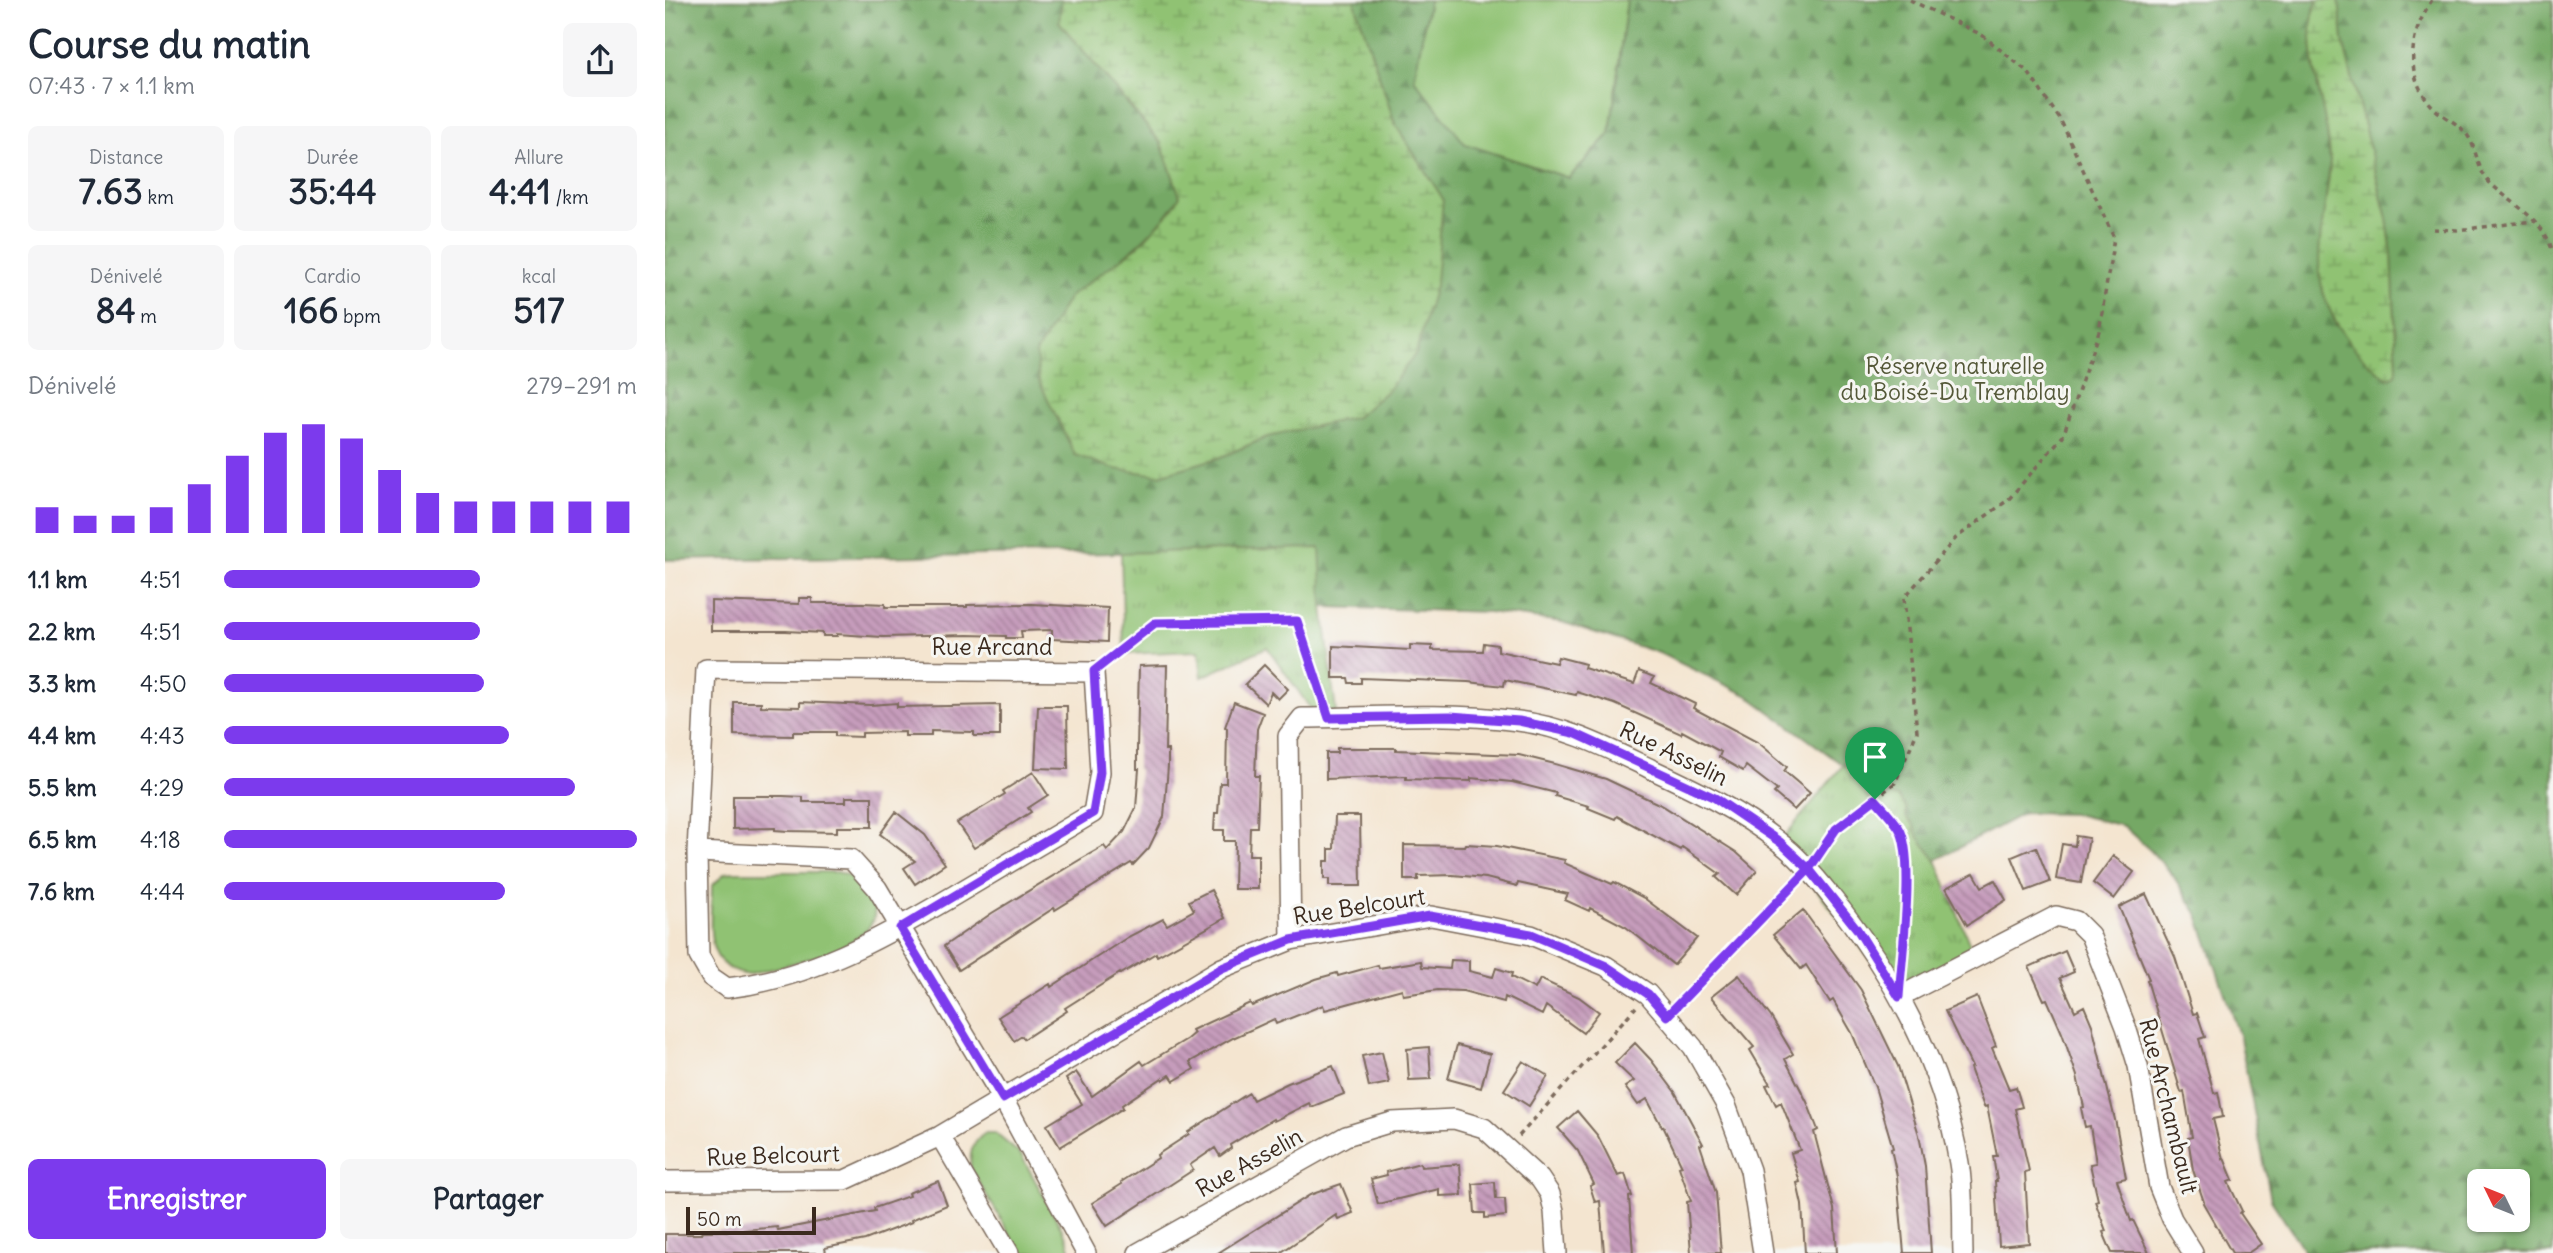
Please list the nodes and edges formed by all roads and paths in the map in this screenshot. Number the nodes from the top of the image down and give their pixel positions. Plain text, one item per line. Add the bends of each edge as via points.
1 (1910, 0) edge
2 (2432, 0) edge
3 (2536, 221) junction
4 (2433, 229) dead end
5 (2553, 253) edge
6 (1094, 671) junction
7 (1329, 718) junction
8 (1875, 799) junction
9 (697, 852) junction
10 (1809, 869) junction
11 (900, 928) junction
12 (1291, 940) junction
13 (1648, 994) junction
14 (1899, 997) junction
15 (1667, 1016) junction
16 (1003, 1099) junction
17 (940, 1136) junction
18 (1509, 1148) junction
19 (665, 1181) edge
20 (1009, 1253) edge
21 (1086, 1253) edge
22 (1138, 1253) edge
23 (1557, 1253) edge
24 (1763, 1253) edge
25 (1963, 1253) edge
26 (2193, 1253) edge

1 - 8 path via 1982,35 2028,72 2061,121 2114,238 2099,331 2063,436 2008,500 1956,538 1904,598 1917,732 1895,783
2 - 3 path via 2416,28 2417,82 2435,110 2471,141 2487,180
3 - 4 path
3 - 5 path
6 - 7 path via 1155,623 1297,621
6 - 9 street, Rue Arcand via 706,668
6 - 11 street, Rue Arcand via 1100,772 1093,813
7 - 10 street, Rue Asselin via 1450,716 1519,721 1574,733 1715,798 1780,842
7 - 12 street, Rue Asselin via 1302,718 1287,736
8 - 10 path via 1836,829
8 - 14 path via 1901,830 1905,853
9 - 11 street via 852,859 877,888
9 - 11 street, Rue Arcand via 699,956 711,976 727,988 811,968
10 - 14 street, Rue Asselin via 1857,929
10 - 15 path
11 - 16 street
12 - 13 street, Rue Belcourt via 1430,916 1531,934 1606,966
12 - 16 street, Rue Belcourt via 1222,968
13 - 15 street, Rue Belcourt
13 - 18 path
14 - 25 street, Rue Asselin via 1935,1072 1959,1164
14 - 26 street, Rue Archambault via 2056,916 2075,921 2090,936 2126,1027 2138,1066 2159,1186
15 - 24 street, Rue Belcourt via 1693,1047 1727,1105 1751,1170
16 - 17 street, Rue Belcourt
16 - 21 street
17 - 19 street, Rue Belcourt via 845,1180
17 - 20 street
18 - 22 street, Rue Asselin via 1485,1128 1454,1119 1392,1122 1346,1136
18 - 23 street, Rue Asselin via 1550,1194

